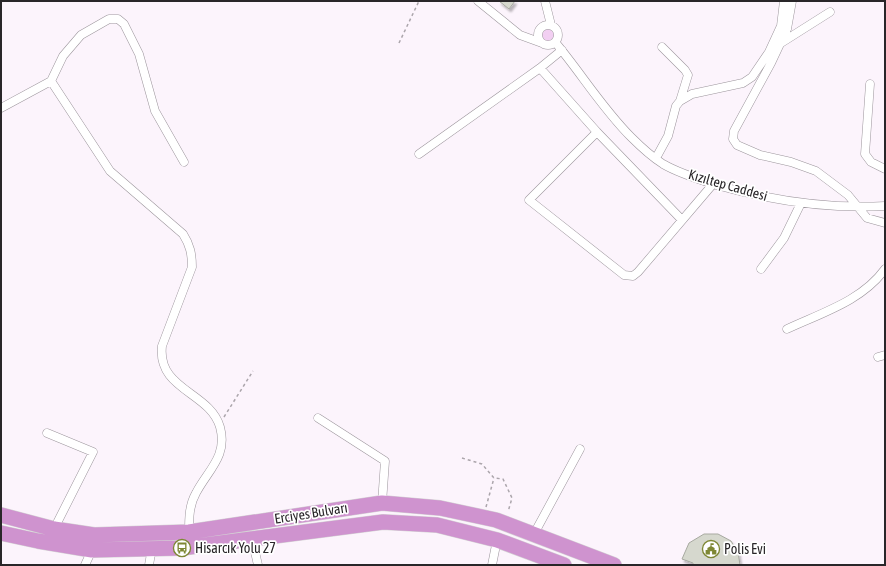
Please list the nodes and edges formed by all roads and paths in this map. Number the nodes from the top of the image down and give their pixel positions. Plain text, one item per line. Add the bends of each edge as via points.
1 (419, 1) edge
2 (478, 1) edge
3 (545, 1) edge
4 (784, 1) edge
5 (792, 1) edge
6 (830, 12) dead end
7 (551, 25) junction
8 (555, 42) junction
9 (399, 43) dead end
10 (542, 43) junction
11 (781, 43) junction
12 (662, 47) dead end
13 (562, 50) junction
14 (540, 68) junction
15 (52, 81) junction
16 (870, 84) dead end
17 (680, 101) junction
18 (1, 108) edge
19 (597, 132) junction
20 (419, 154) dead end
21 (656, 158) junction
22 (184, 162) dead end
23 (885, 169) edge
24 (713, 184) junction
25 (801, 203) junction
26 (885, 206) edge
27 (857, 207) junction
28 (682, 220) junction
29 (885, 223) edge
30 (761, 269) dead end
31 (885, 269) edge
32 (787, 330) dead end
33 (253, 371) dead end
34 (318, 418) dead end
35 (219, 425) junction
36 (47, 433) dead end
37 (580, 450) dead end
38 (462, 458) dead end
39 (494, 478) junction
40 (382, 503) junction
41 (1, 515) edge
42 (483, 517) junction
43 (506, 523) junction
44 (54, 529) junction
45 (1, 532) edge
46 (189, 532) junction
47 (534, 534) junction
48 (252, 539) junction
49 (497, 540) junction
50 (152, 548) junction
51 (92, 550) junction
52 (86, 565) edge
53 (149, 565) edge
54 (258, 565) edge
55 (492, 565) edge
56 (564, 565) edge
57 (614, 565) edge

1 - 9 path
2 - 10 street via 520,35
3 - 7 street
4 - 17 street via 781,26 769,52 752,76 744,83 692,94
5 - 11 street via 787,29
6 - 11 street
7 - 8 street via 558,32
7 - 10 street via 544,25 539,30 538,37
8 - 10 street via 548,45
8 - 13 street, Kızıltep Caddesi
11 - 27 street via 734,131 734,142 760,155 816,171 848,195
12 - 17 street via 688,75
13 - 14 street
13 - 21 street, Kızıltep Caddesi via 631,137
14 - 19 street
14 - 20 street
15 - 18 street
15 - 22 street via 63,56 81,35 109,19 121,21 127,27 139,54 155,111
15 - 35 street via 110,171 183,234 189,244 192,267 162,346 161,356 168,375 207,407
16 - 23 street via 866,154 871,162
17 - 21 street via 676,106 668,136
19 - 28 street
19 - 28 street via 529,200 627,276 633,276 638,272
21 - 24 street, Kızıltep Caddesi via 663,164
24 - 25 street, Kızıltep Caddesi
24 - 28 street
25 - 27 street, Kızıltep Caddesi
25 - 30 street via 784,238
26 - 27 street, Kızıltep Caddesi
27 - 29 street via 867,218
31 - 32 street via 862,293
33 - 35 path
34 - 40 street via 385,461
35 - 46 street via 221,453 195,494 189,513
36 - 44 street via 93,452
37 - 47 street
38 - 39 path via 482,464
39 - 42 path
39 - 43 path via 503,479 512,498
40 - 42 highway, Erciyes Bulvarı via 440,508
40 - 46 highway, Erciyes Bulvarı
41 - 44 highway, Erciyes Bulvarı
42 - 43 highway, Erciyes Bulvarı
43 - 47 highway, Erciyes Bulvarı
44 - 46 highway, Erciyes Bulvarı via 94,535
45 - 51 highway, Erciyes Bulvarı
47 - 57 highway, Erciyes Bulvarı
48 - 49 highway, Erciyes Bulvarı via 383,522 437,525
48 - 50 highway, Erciyes Bulvarı via 182,548
48 - 54 street
49 - 55 street
49 - 56 highway, Erciyes Bulvarı
50 - 51 highway, Erciyes Bulvarı
50 - 53 street
51 - 52 street

